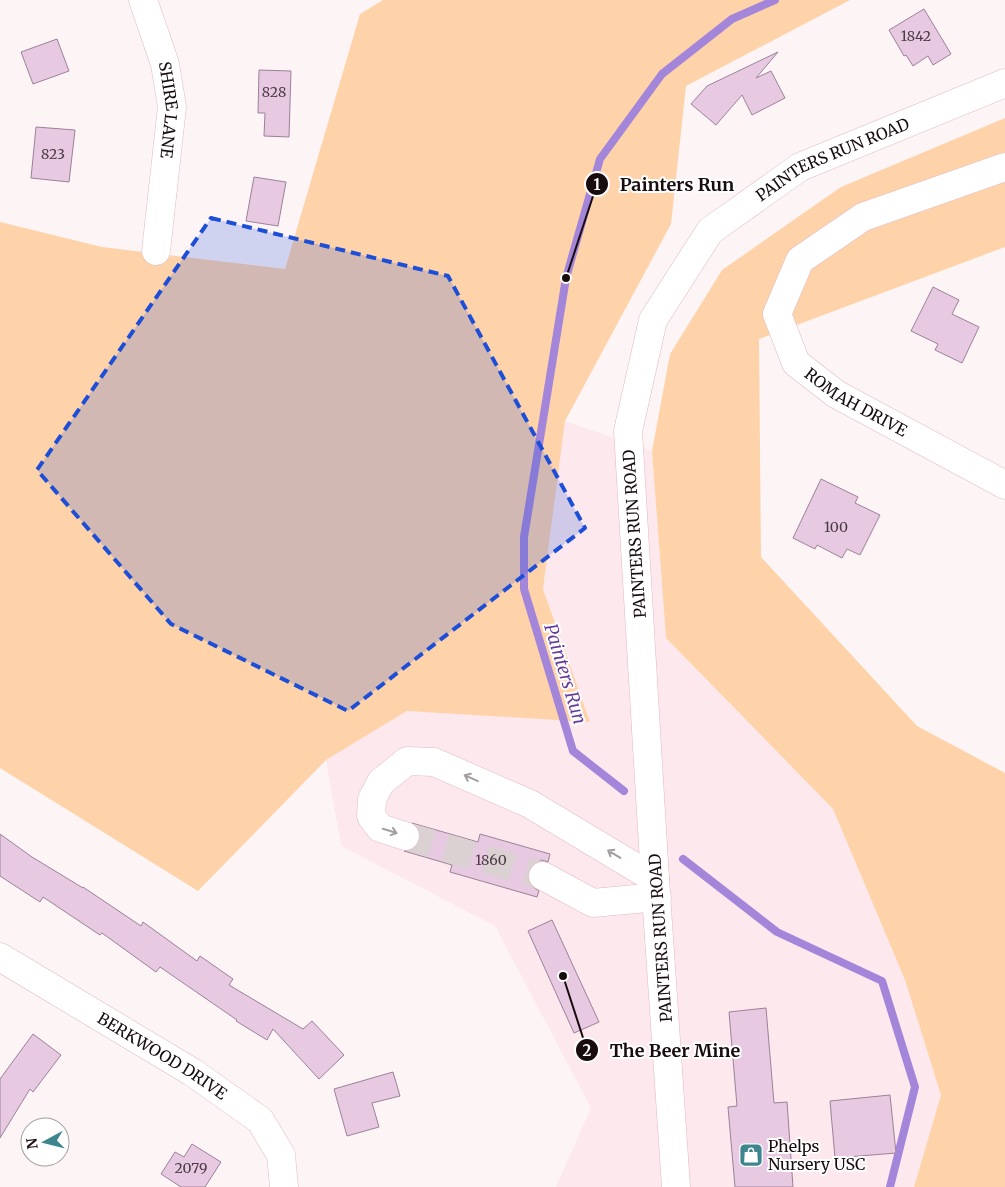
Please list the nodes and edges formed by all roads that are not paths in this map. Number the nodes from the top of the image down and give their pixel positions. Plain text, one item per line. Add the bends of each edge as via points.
1 (143, 0) edge
2 (1005, 82) edge
3 (1005, 167) edge
4 (156, 251) dead end
5 (1005, 485) edge
6 (405, 836) tunnel mouth
7 (543, 876) tunnel mouth
8 (656, 888) junction
9 (1, 959) edge
10 (284, 1187) edge
11 (676, 1187) edge

1 - 4 street, SHIRE LANE via 164,64 172,107
2 - 8 street, PAINTERS RUN ROAD via 800,167 710,231 653,320 628,431
3 - 5 street, ROMAH DRIVE via 863,217 800,260 777,314 796,362 836,394
8 -> 6 street via 530,804 434,762 407,761 380,782 372,799 371,816 380,828
7 - 8 street via 593,903
8 - 11 street, PAINTERS RUN ROAD
9 - 10 street, BERKWOOD DRIVE via 192,1072 260,1120 281,1155

